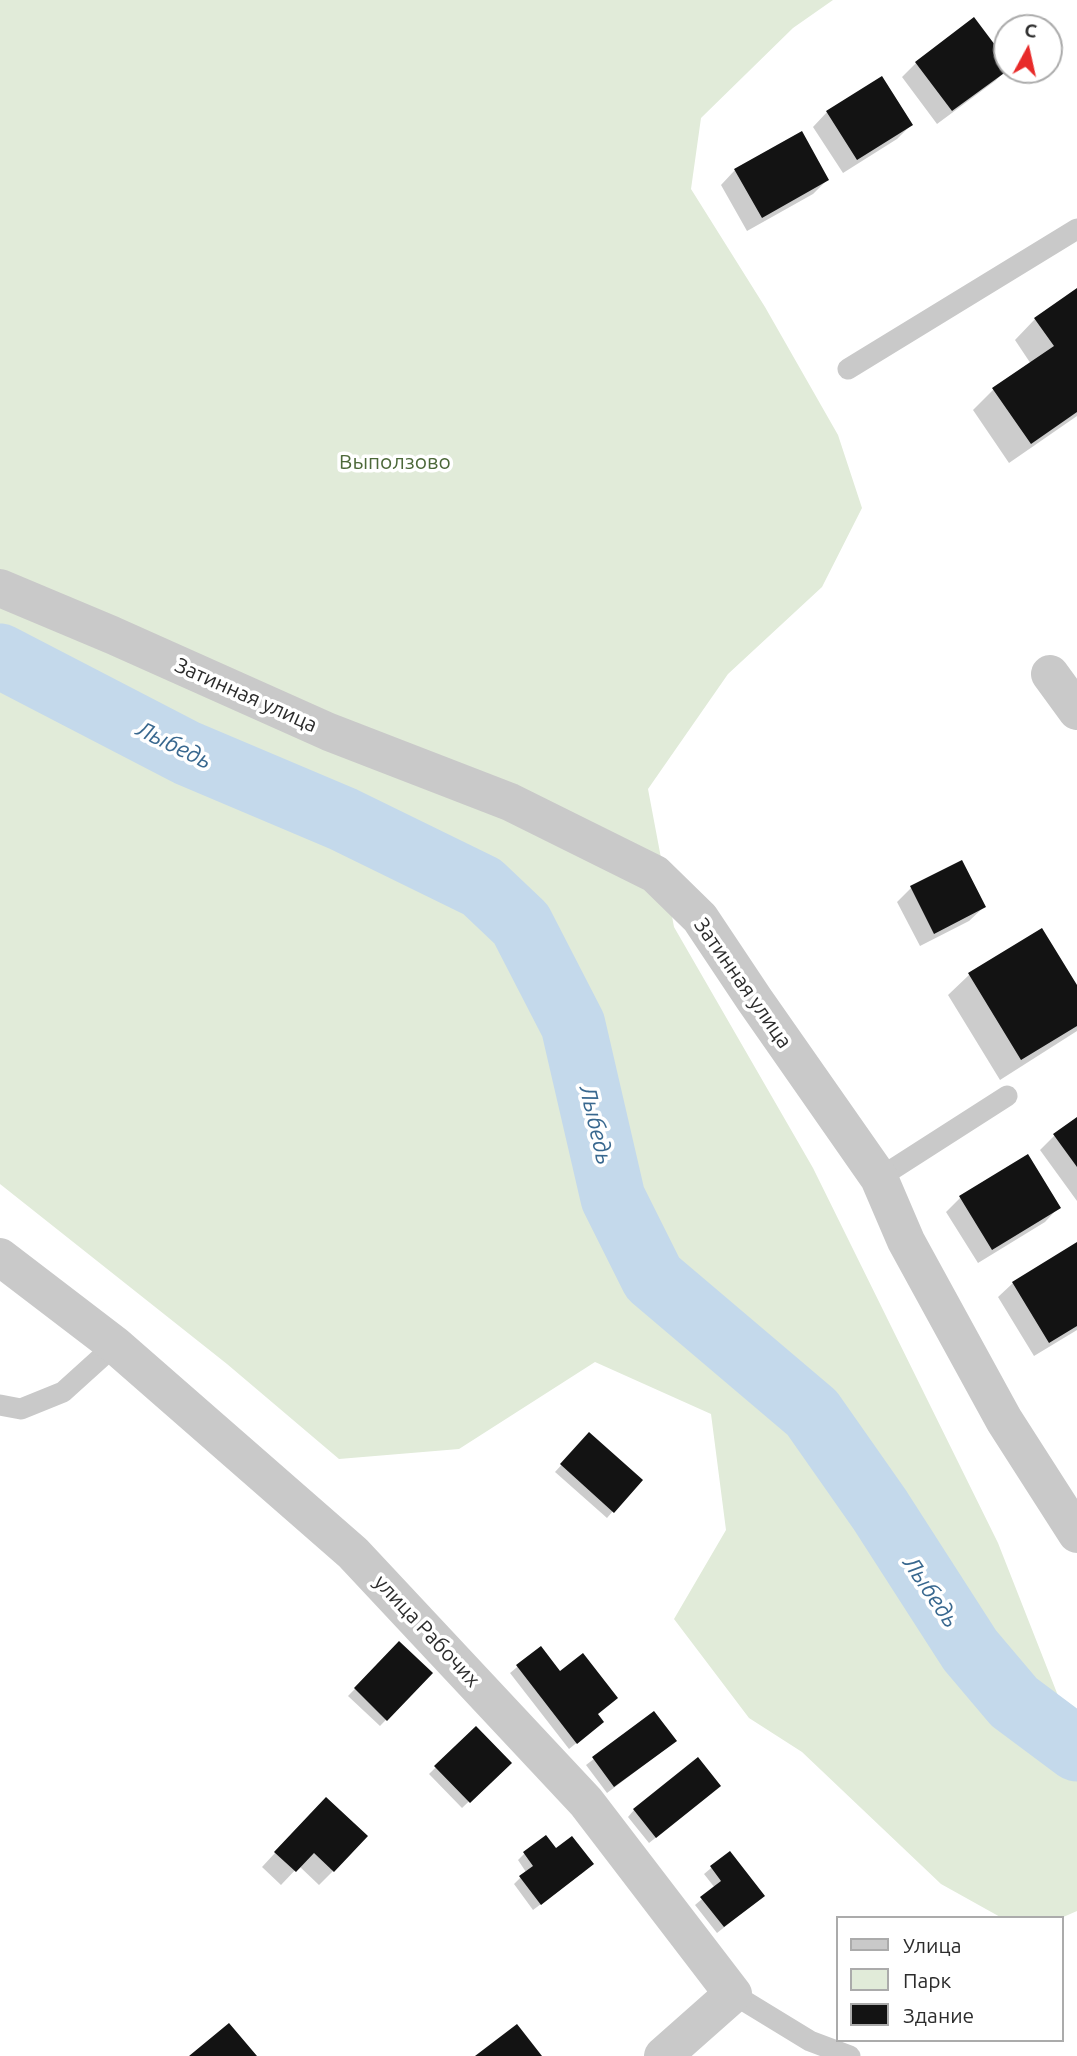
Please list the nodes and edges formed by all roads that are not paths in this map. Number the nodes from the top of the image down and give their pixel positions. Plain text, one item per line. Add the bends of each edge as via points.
1 (1077, 229) edge
2 (848, 369) dead end
3 (0, 588) edge
4 (1050, 674) dead end
5 (1077, 711) edge
6 (1007, 1096) dead end
7 (879, 1178) junction
8 (0, 1257) edge
9 (115, 1345) junction
10 (0, 1405) edge
11 (1077, 1534) edge
12 (733, 1994) junction
13 (663, 2056) edge
14 (850, 2056) edge

1 - 2 lane
3 - 7 street, Затинная улица via 329,732 510,802 655,874 700,918
4 - 5 street
6 - 7 lane
7 - 11 street, Затинная улица via 906,1241 1004,1420
8 - 9 street, улица Рабочих
9 - 10 lane via 63,1392 21,1409
9 - 12 street, улица Рабочих via 353,1553 586,1802
12 - 13 street
12 - 14 lane via 810,2040

